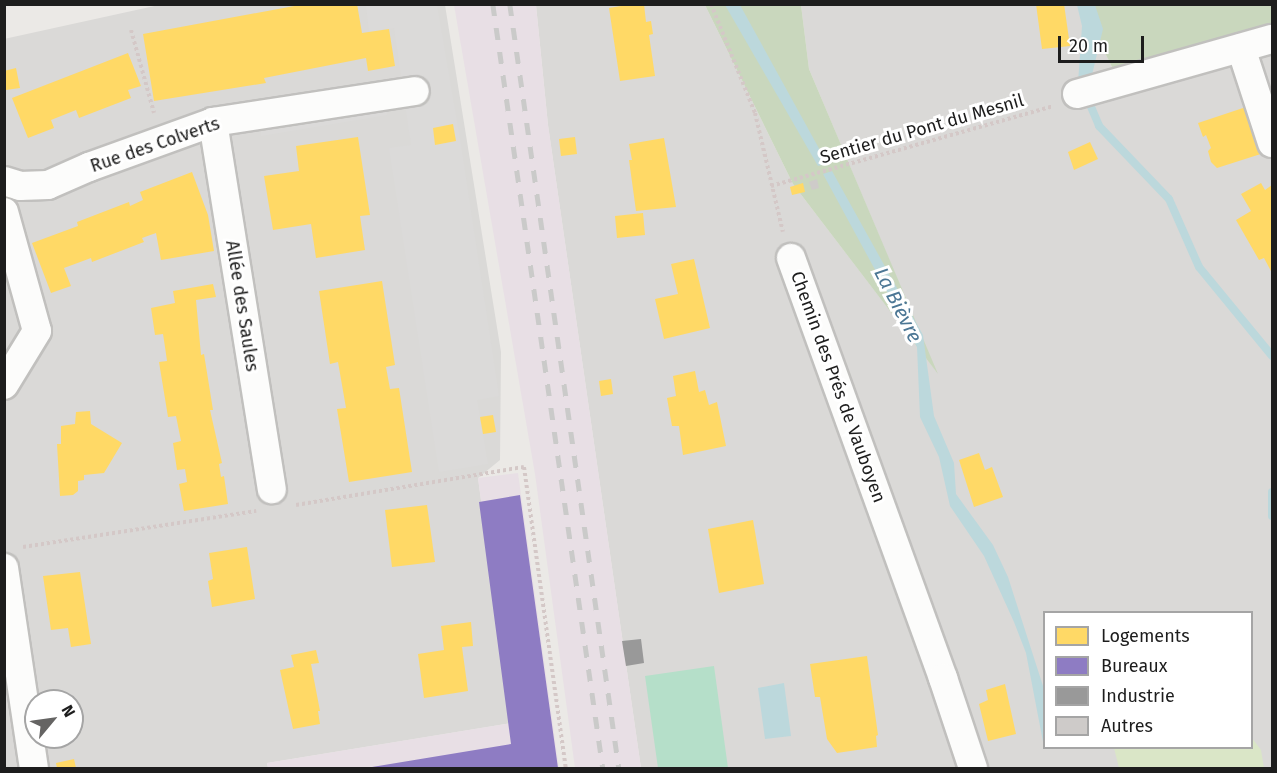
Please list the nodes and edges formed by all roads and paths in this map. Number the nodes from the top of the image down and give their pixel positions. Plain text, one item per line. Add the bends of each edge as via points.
1 (711, 4) edge
2 (131, 30) dead end
3 (1272, 39) edge
4 (1241, 48) junction
5 (415, 91) dead end
6 (1084, 92) joint
7 (213, 122) junction
8 (162, 140) junction
9 (1272, 143) edge
10 (4, 181) edge
11 (771, 186) junction
12 (4, 212) edge
13 (791, 258) joint
14 (4, 385) edge
15 (524, 467) dead end
16 (272, 489) dead end
17 (4, 568) edge
18 (34, 768) edge
19 (566, 768) edge
20 (973, 768) edge

1 - 11 path, Chemin des Prés de Vauboyen via 755,113
2 - 8 path
3 - 4 street
4 - 6 street
4 - 9 street
5 - 7 street, Rue des Colverts
6 - 11 path, Sentier du Pont du Mesnil via 1069,102
7 - 8 street, Rue des Colverts
7 - 16 street, Allée des Saules
8 - 10 street, Rue des Colverts via 48,185 20,186
11 - 13 path, Chemin des Prés de Vauboyen
12 - 14 street via 37,331
13 - 20 street, Chemin des Prés de Vauboyen
15 - 19 path
17 - 18 street

